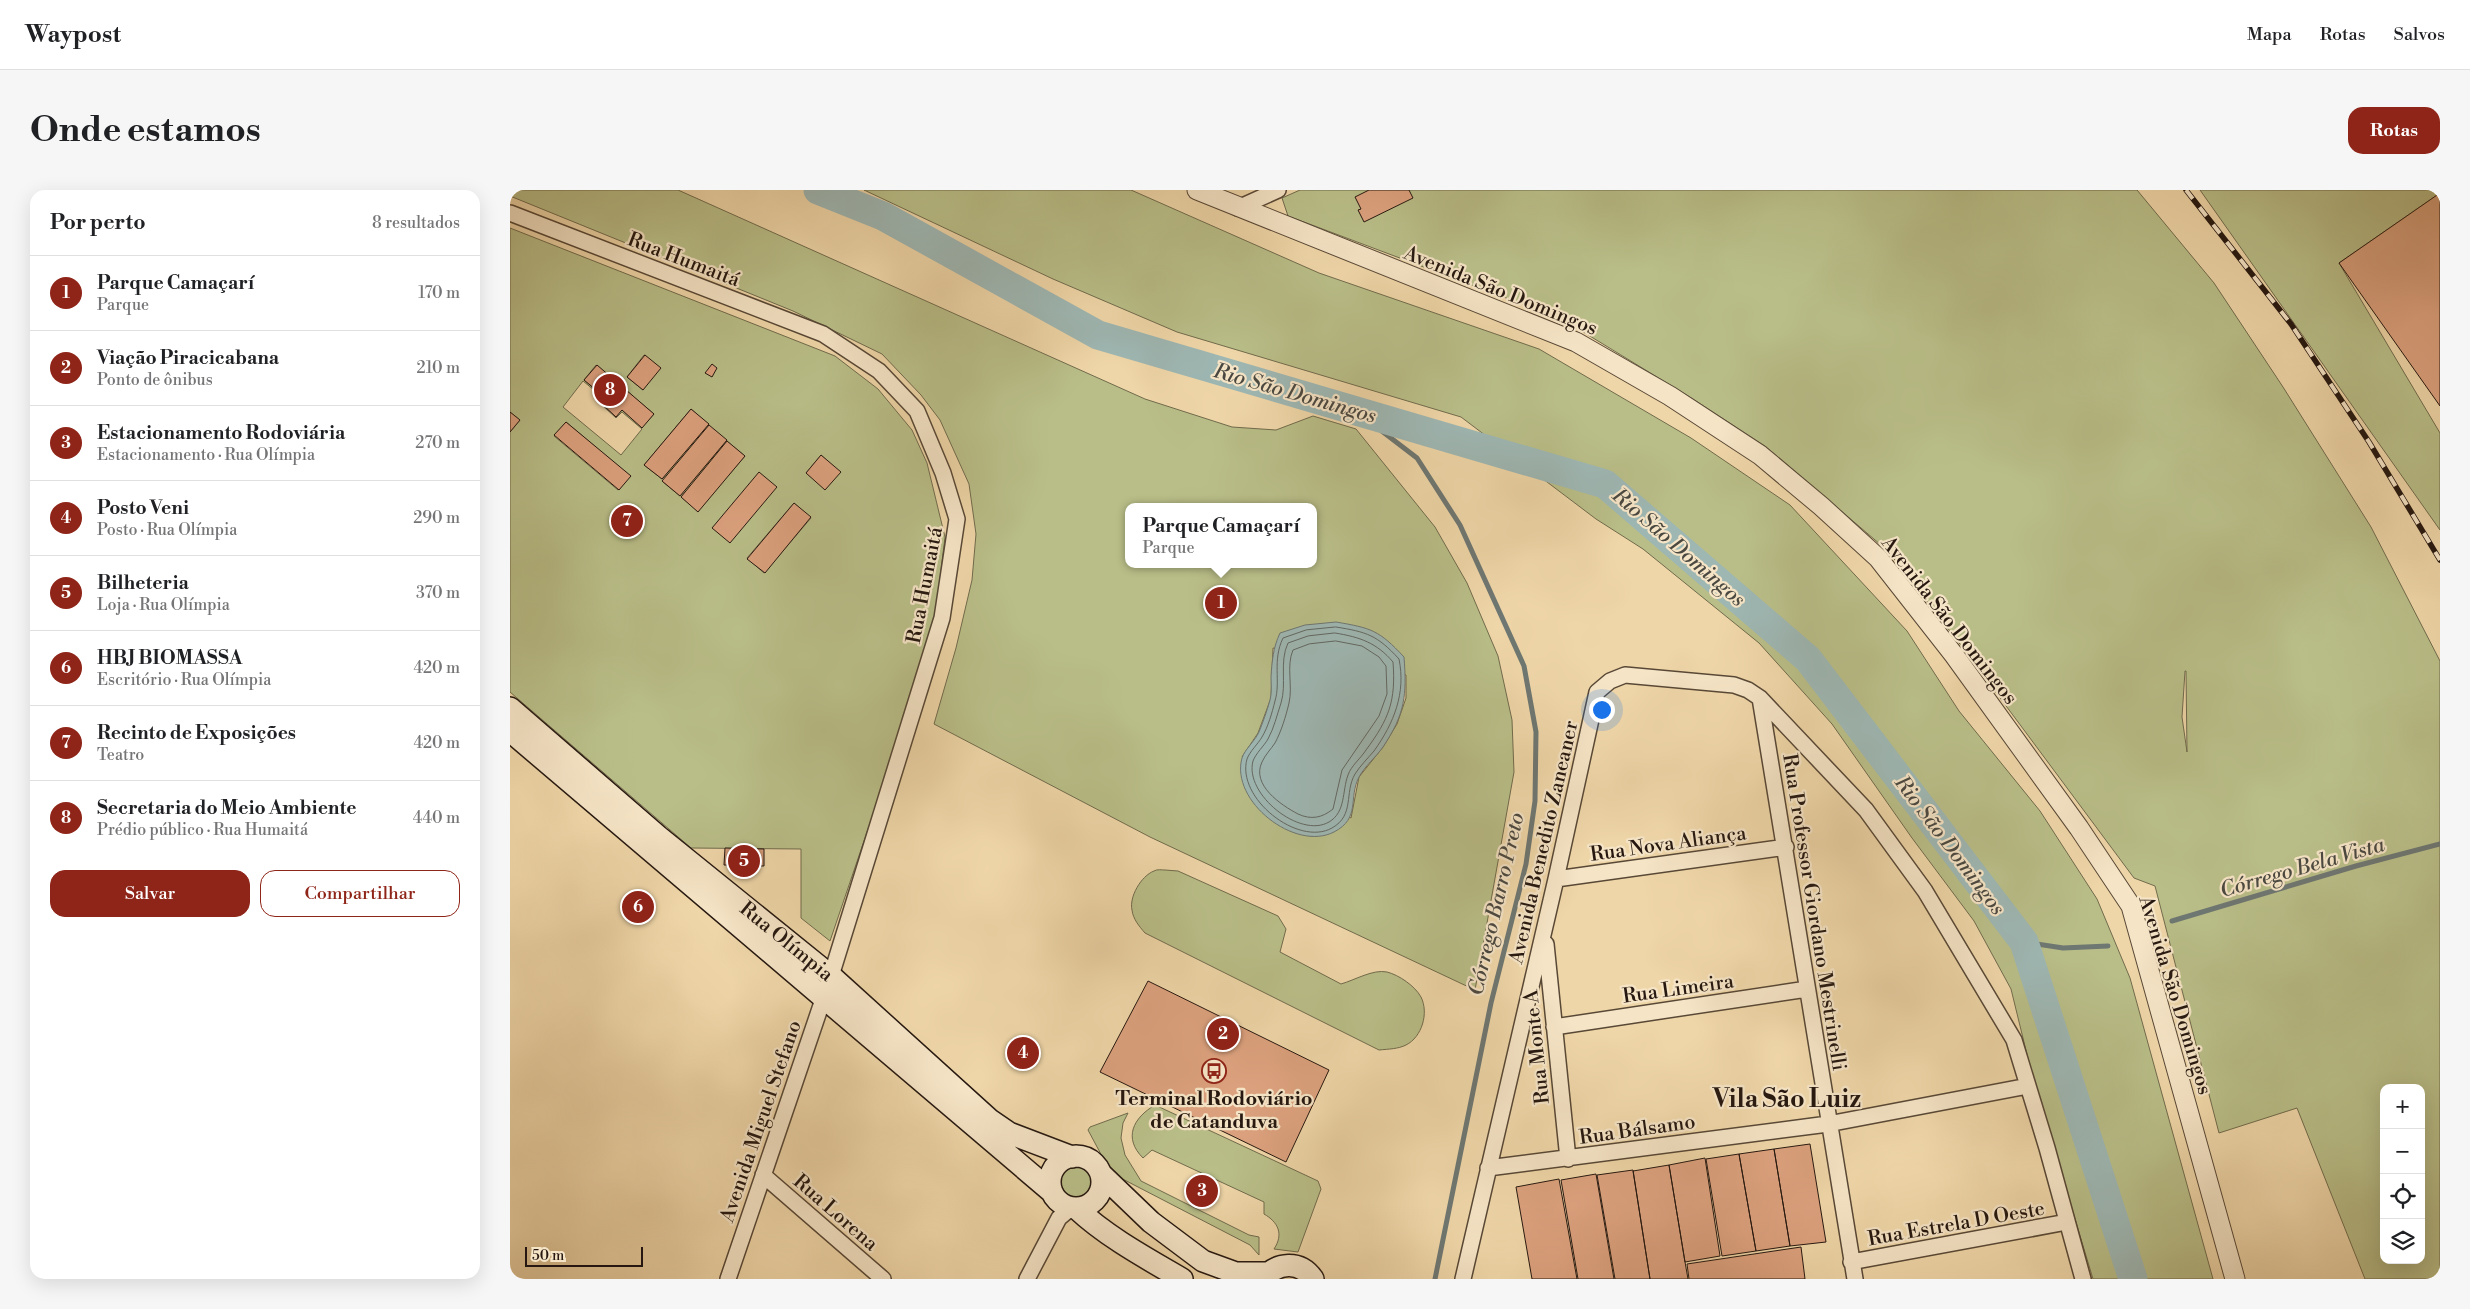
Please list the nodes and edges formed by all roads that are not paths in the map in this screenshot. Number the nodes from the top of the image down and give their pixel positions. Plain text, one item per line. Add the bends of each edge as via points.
1 (1197, 190) edge
2 (1278, 190) edge
3 (1238, 208) junction
4 (510, 213) edge
5 (1760, 698) junction
6 (510, 708) edge
7 (510, 731) edge
8 (1786, 847) junction
9 (1556, 879) junction
10 (1544, 931) junction
11 (831, 976) junction
12 (1807, 989) junction
13 (823, 997) junction
14 (1554, 1027) junction
15 (2028, 1086) junction
16 (1828, 1124) junction
17 (1072, 1156) junction
18 (1568, 1159) junction
19 (1488, 1168) junction
20 (1101, 1174) junction
21 (763, 1175) junction
22 (1064, 1206) junction
23 (2067, 1222) junction
24 (1851, 1262) junction
25 (1265, 1276) edge
26 (728, 1279) edge
27 (883, 1279) edge
28 (1027, 1279) edge
29 (1182, 1279) edge
30 (1314, 1279) edge
31 (1463, 1279) edge
32 (1855, 1279) edge
33 (2083, 1279) edge
34 (2235, 1279) edge

1 - 3 street, Avenida São Domingos
2 - 3 street
3 - 34 street, Avenida São Domingos via 1576,342 1670,396 1760,455 1878,558 1954,655 2079,828 2130,906
4 - 11 street, Rua Humaitá via 823,334 879,371 917,411 943,473 957,519 942,618
5 - 8 street, Rua Professor Giordano Mestrinelli
5 - 9 street, Avenida Benedito Zaneaner via 1734,684 1625,675 1610,681 1597,692
5 - 15 street via 1866,810 1925,891 2014,1040
6 - 11 main road, Rua Olímpia via 658,837
7 - 13 main road, Rua Olímpia
8 - 9 street, Rua Nova Aliança
8 - 12 street, Rua Professor Giordano Mestrinelli
9 - 10 street, Avenida Benedito Zaneaner
10 - 14 street, Rua Monte A
10 - 19 street, Avenida Benedito Zaneaner
11 - 13 street, Avenida Miguel Stefano
11 - 17 main road, Rua Olímpia via 990,1120 1009,1133
12 - 14 street, Rua Limeira
12 - 16 street, Rua Professor Giordano Mestrinelli
13 - 21 street, Avenida Miguel Stefano
13 - 22 main road, Rua Olímpia
14 - 18 street, Rua Monte A
15 - 16 street, Rua Bálsamo
15 - 23 street
16 - 18 street, Rua Bálsamo
16 - 24 street, Rua Professor Giordano Mestrinelli
17 - 20 main road via 1087,1159
17 - 22 main road via 1056,1165 1051,1173 1050,1183
18 - 19 street, Rua Bálsamo
19 - 31 street, Avenida Benedito Zaneaner
20 - 22 main road via 1100,1193 1094,1201 1085,1206
20 - 25 main road via 1150,1222 1203,1261 1236,1273
21 - 26 street, Avenida Miguel Stefano
21 - 27 street, Rua Lorena
22 - 28 street
22 - 29 main road, Rua Olímpia
23 - 24 street, Rua Estrela D Oeste
23 - 33 street
24 - 32 street, Rua Professor Giordano Mestrinelli
25 - 30 main road via 1290,1264

